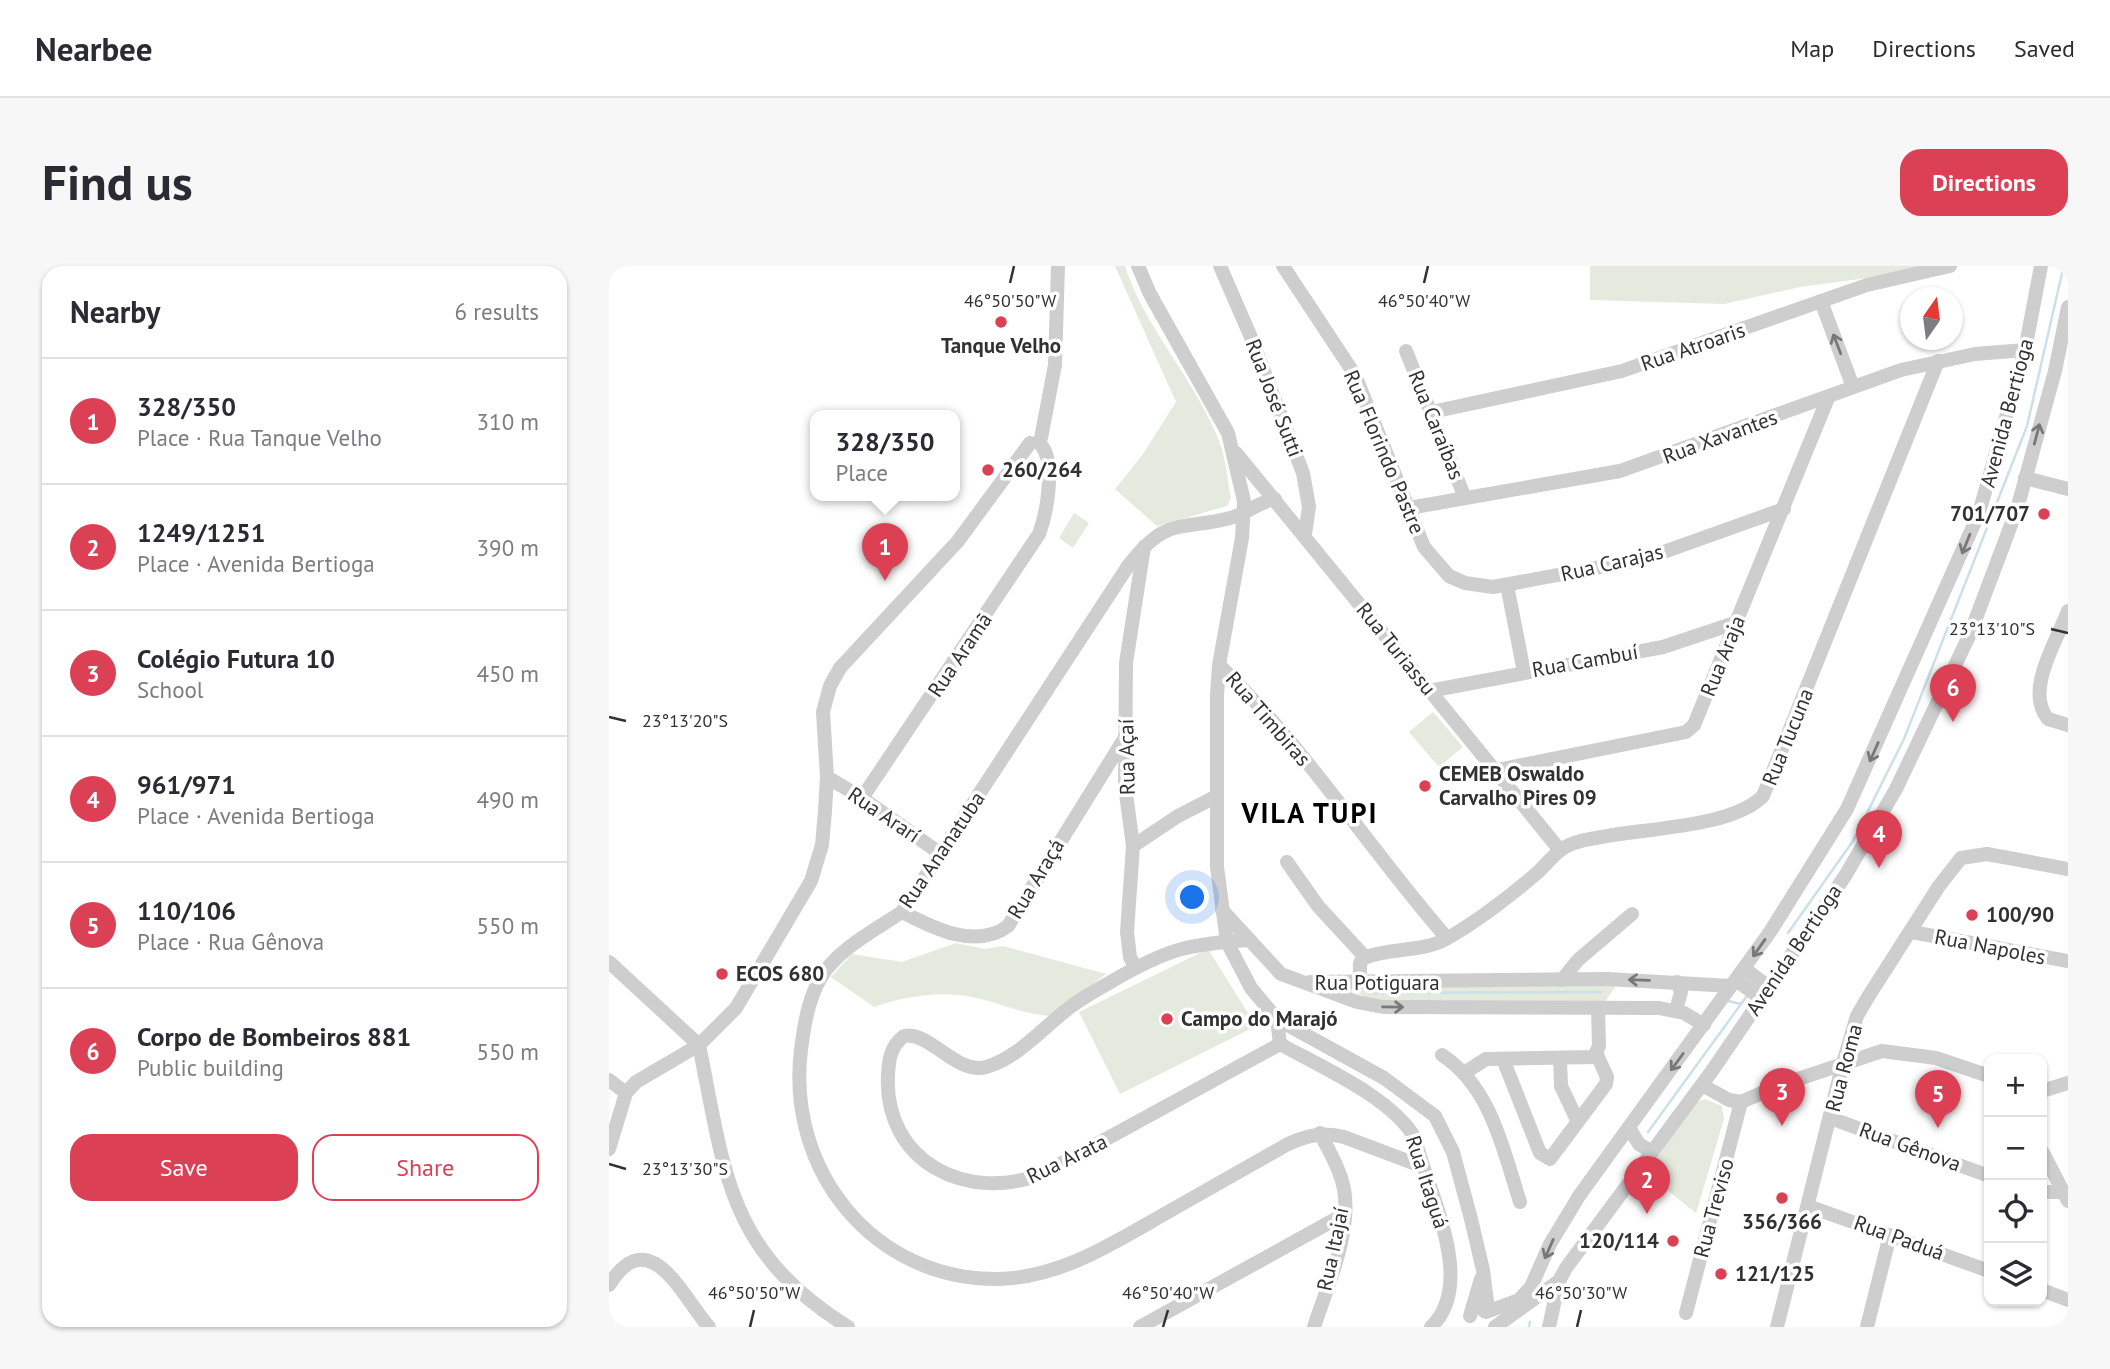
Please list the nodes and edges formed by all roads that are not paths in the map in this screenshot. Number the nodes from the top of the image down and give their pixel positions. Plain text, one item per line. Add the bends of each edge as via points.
1 (1052, 266) edge
2 (1058, 266) edge
3 (1138, 266) edge
4 (1220, 266) edge
5 (1283, 266) edge
6 (1950, 266) edge
7 (2041, 266) edge
8 (1821, 302) junction
9 (2068, 307) edge
10 (2063, 332) junction
11 (2025, 350) junction
12 (1406, 351) dead end
13 (2068, 353) edge
14 (1938, 361) junction
15 (1853, 387) junction
16 (1828, 398) junction
17 (1432, 412) junction
18 (1036, 442) junction
19 (1233, 449) junction
20 (2025, 478) junction
21 (2068, 489) edge
22 (1465, 498) junction
23 (1275, 499) junction
24 (1409, 508) junction
25 (1784, 509) junction
26 (1245, 513) junction
27 (1305, 534) junction
28 (1144, 546) junction
29 (1440, 568) joint
30 (1507, 586) junction
31 (2068, 611) edge
32 (1738, 622) junction
33 (1219, 665) junction
34 (1524, 672) junction
35 (1429, 691) junction
36 (2068, 725) edge
37 (1126, 736) junction
38 (1497, 770) junction
39 (827, 777) junction
40 (1095, 783) junction
41 (1125, 786) junction
42 (1217, 796) junction
43 (862, 798) junction
44 (1133, 846) junction
45 (1559, 849) junction
46 (941, 854) junction
47 (1287, 862) dead end
48 (2068, 869) edge
49 (1221, 908) junction
50 (902, 912) junction
51 (1632, 914) dead end
52 (1912, 932) junction
53 (1447, 938) junction
54 (1250, 940) junction
55 (1227, 942) junction
56 (1365, 957) junction
57 (2068, 961) edge
58 (609, 962) edge
59 (1135, 967) junction
60 (1737, 978) junction
61 (1360, 980) junction
62 (1562, 980) junction
63 (1304, 982) junction
64 (1677, 982) junction
65 (1766, 993) junction
66 (1598, 1008) junction
67 (1676, 1010) junction
68 (1277, 1019) junction
69 (1704, 1025) junction
70 (1280, 1044) junction
71 (699, 1045) junction
72 (1442, 1055) dead end
73 (1597, 1055) junction
74 (1503, 1059) junction
75 (1560, 1059) junction
76 (1843, 1063) junction
77 (1464, 1073) junction
78 (1984, 1074) edge
79 (609, 1080) edge
80 (2068, 1083) edge
81 (1702, 1085) junction
82 (2047, 1089) edge
83 (626, 1093) junction
84 (1741, 1102) junction
85 (1830, 1118) junction
86 (1577, 1120) junction
87 (1629, 1128) junction
88 (1320, 1133) junction
89 (609, 1149) edge
90 (1652, 1152) junction
91 (2047, 1161) edge
92 (1421, 1166) junction
93 (1984, 1174) edge
94 (2047, 1193) edge
95 (2066, 1197) edge
96 (1520, 1202) dead end
97 (1808, 1206) junction
98 (1343, 1215) junction
99 (1890, 1235) junction
100 (1984, 1269) edge
101 (1559, 1281) junction
102 (609, 1285) edge
103 (2047, 1292) edge
104 (2068, 1300) edge
105 (1686, 1313) dead end
106 (1476, 1320) edge
107 (1872, 1326) edge
108 (709, 1327) edge
109 (848, 1327) edge
110 (1140, 1327) edge
111 (1314, 1327) edge
112 (1431, 1327) edge
113 (1495, 1327) edge
114 (1549, 1327) edge
115 (1777, 1327) edge

1 - 18 street via 1048,364
2 - 18 street via 1055,365
3 - 19 street via 1220,415
4 - 27 street, Rua José Sutti via 1303,473 1309,508
5 - 24 street, Rua Florindo Pastre via 1355,375
6 - 8 street, Rua Atroaris via 1867,285
7 - 11 street, Avenida Bertioga
15 -> 8 street
8 - 17 street, Rua Atroaris via 1622,371
9 - 10 street, Avenida Bertioga
10 - 13 street
20 -> 10 street, Avenida Bertioga
11 - 14 street, Rua Xavantes
11 -> 60 street, Avenida Bertioga via 1979,513 1871,759 1847,809
12 - 17 street, Rua Caraíbas
14 - 15 street, Rua Xavantes
14 - 45 street, Rua Tucuna via 1763,796 1754,805 1725,816 1584,840
15 - 16 street, Rua Xavantes
16 - 22 street, Rua Xavantes via 1620,471
16 - 25 street, Rua Araja
17 - 22 street, Rua Caraíbas
18 - 39 street via 958,541 839,668 823,712
18 - 43 street, Rua Aramã via 1049,460 1044,522 1030,551
19 - 23 street, Rua Turiassu
19 - 26 street
20 - 21 street
20 - 65 street, Avenida Bertioga via 1970,634 1913,757 1856,858
22 - 24 street, Rua Xavantes
23 - 26 street, Rua Ananatuba
23 - 27 street, Rua Turiassu
24 - 29 street, Rua Florindo Pastre via 1424,547
25 - 30 street, Rua Carajas via 1644,559
25 - 32 street, Rua Araja
26 - 28 street, Rua Ananatuba via 1173,528 1155,535
26 - 33 street
27 - 35 street, Rua Turiassu
28 - 37 street, Rua Açaí via 1126,663
28 - 46 street, Rua Ananatuba
29 - 30 street, Rua Carajas via 1465,583
30 - 34 street
31 - 36 street via 2038,699 2048,719
32 - 34 street, Rua Cambuí via 1663,647
32 - 38 street, Rua Araja via 1697,720 1686,732
33 - 42 street
33 - 53 street, Rua Timbiras via 1278,728
34 - 35 street, Rua Cambuí
35 - 38 street, Rua Turiassu
37 - 40 street, Rua Araçá
37 - 41 street, Rua Açaí
38 - 45 street, Rua Turiassu
39 - 43 street, Rua Ararí
39 - 71 street via 822,845 811,881 749,990
40 - 41 street via 1110,780
40 - 50 street, Rua Araçá via 1008,926 995,935 971,938
41 - 44 street, Rua Açaí
42 - 44 street
42 - 49 street
43 - 46 street, Rua Ararí
44 - 59 street, Rua Açaí via 1127,932
45 - 53 street, Rua Tucuna via 1535,874
46 - 50 street, Rua Ananatuba
47 - 56 street via 1318,906
48 - 52 street, Rua Roma via 1987,854 1968,855 1946,876
49 - 54 street
49 - 55 street
50 - 88 street, Rua Ananatuba via 846,952 821,977 805,1024 798,1096 814,1160 843,1206 887,1247 911,1260 998,1279 1052,1271 1090,1255 1288,1144
51 - 62 street
52 - 57 street, Rua Napoles
52 - 76 street, Rua Roma via 1857,1016
53 - 56 street, Rua Tucuna
54 - 55 street, Rua Arata
54 - 63 street via 1271,966
55 - 59 street, Rua Arata via 1171,950
55 - 68 street via 1251,988
56 - 61 street via 1360,963
58 - 71 street
59 - 70 street, Rua Arata via 1092,992 1014,1053 990,1066 967,1066 911,1035 899,1040 890,1059 891,1104 898,1126 920,1157 959,1180 984,1185 1023,1182
60 - 64 street, Rua Potiguara
60 - 65 street
60 - 69 street, Avenida Bertioga
61 - 62 street, Rua Potiguara
61 - 63 street, Rua Potiguara
64 -> 62 street, Rua Potiguara
63 -> 66 street, Rua Potiguara via 1383,1007
64 - 67 street via 1681,992
65 - 81 street, Avenida Bertioga
66 - 67 street, Rua Potiguara
66 - 73 street
67 - 69 street, Rua Potiguara
68 - 70 street
68 - 106 street via 1384,1078 1435,1116 1453,1152 1483,1270 1487,1302
69 -> 87 street, Avenida Bertioga
70 - 92 street, Rua Itaguá via 1398,1116 1415,1138
71 - 83 street via 636,1082
71 - 109 street via 728,1184 751,1233 786,1281
72 - 77 street
73 - 75 street
73 - 86 street via 1608,1080
74 - 75 street
74 - 77 street via 1482,1060
74 - 86 street via 1544,1158 1554,1157
75 - 86 street via 1561,1086
76 - 78 street via 1882,1051 1902,1052
76 - 84 street
76 - 85 street, Rua Roma
77 - 96 street via 1491,1116
79 - 83 street
80 - 82 street
81 - 84 street
81 - 90 street, Avenida Bertioga
83 - 89 street
84 - 105 street, Rua Treviso
85 - 93 street, Rua Gênova
85 - 97 street, Rua Roma
87 - 90 street via 1639,1144
87 -> 106 street, Avenida Bertioga via 1563,1220 1537,1277 1519,1300
88 - 92 street via 1344,1137
88 - 98 street, Rua Itajaí via 1341,1178
90 - 101 street, Avenida Bertioga
91 - 95 street
92 - 112 street, Rua Itaguá via 1445,1236 1451,1273 1441,1317
94 - 95 street
97 - 99 street, Rua Paduá
97 - 115 street, Rua Roma
98 - 110 street
98 - 111 street, Rua Itajaí
99 - 100 street, Rua Paduá
99 - 107 street
101 - 113 street
101 - 114 street, Avenida Bertioga
102 - 108 street via 633,1263 657,1263
103 - 104 street

